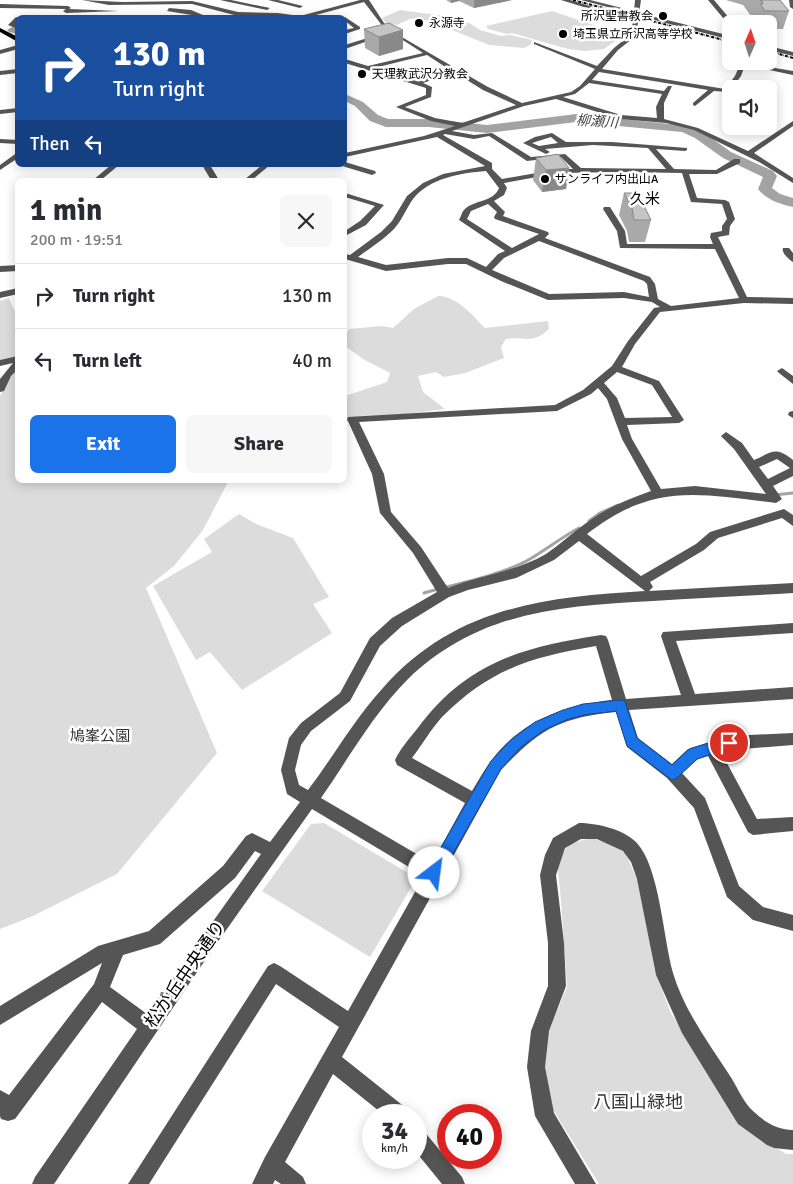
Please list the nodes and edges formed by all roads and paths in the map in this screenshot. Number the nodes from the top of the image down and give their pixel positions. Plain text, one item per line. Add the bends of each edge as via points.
1 (73, 0) edge
2 (85, 0) edge
3 (216, 0) edge
4 (223, 0) edge
5 (271, 0) edge
6 (366, 0) edge
7 (564, 0) edge
8 (584, 0) edge
9 (638, 0) edge
10 (711, 0) edge
11 (792, 0) edge
12 (174, 1) edge
13 (593, 1) edge
14 (121, 2) edge
15 (129, 3) junction
16 (337, 3) dead end
17 (206, 4) junction
18 (0, 6) edge
19 (345, 6) junction
20 (28, 7) junction
21 (793, 7) edge
22 (67, 10) junction
23 (160, 10) dead end
24 (224, 10) junction
25 (289, 11) junction
26 (326, 11) junction
27 (334, 14) dead end
28 (21, 15) edge
29 (64, 15) edge
30 (198, 15) edge
31 (214, 15) edge
32 (252, 15) edge
33 (284, 15) edge
34 (310, 15) edge
35 (724, 15) edge
36 (636, 16) junction
37 (347, 20) edge
38 (0, 30) edge
39 (347, 31) edge
40 (391, 32) junction
41 (0, 35) edge
42 (722, 36) edge
43 (15, 38) edge
44 (15, 43) edge
45 (536, 43) dead end
46 (15, 46) edge
47 (347, 47) edge
48 (347, 50) edge
49 (778, 50) edge
50 (0, 52) edge
51 (428, 53) junction
52 (351, 54) dead end
53 (793, 54) edge
54 (357, 57) dead end
55 (347, 61) edge
56 (347, 63) edge
57 (368, 68) junction
58 (454, 70) junction
59 (598, 70) junction
60 (15, 71) edge
61 (0, 73) edge
62 (793, 73) edge
63 (588, 81) junction
64 (418, 83) junction
65 (674, 83) junction
66 (713, 88) junction
67 (666, 93) junction
68 (558, 98) junction
69 (695, 104) dead end
70 (522, 105) junction
71 (15, 110) edge
72 (0, 112) edge
73 (661, 121) junction
74 (793, 123) edge
75 (463, 125) junction
76 (448, 131) junction
77 (437, 134) junction
78 (0, 141) edge
79 (15, 142) edge
80 (565, 145) junction
81 (651, 147) junction
82 (540, 148) junction
83 (685, 150) dead end
84 (748, 154) junction
85 (347, 155) edge
86 (15, 156) edge
87 (552, 156) junction
88 (737, 162) dead end
89 (347, 165) edge
90 (113, 167) edge
91 (207, 167) edge
92 (264, 167) edge
93 (0, 168) edge
94 (488, 169) junction
95 (578, 170) junction
96 (673, 172) junction
97 (372, 173) dead end
98 (685, 173) junction
99 (100, 178) edge
100 (214, 178) edge
101 (250, 178) edge
102 (793, 181) edge
103 (500, 182) junction
104 (347, 196) edge
105 (489, 201) junction
106 (608, 209) dead end
107 (347, 232) edge
108 (539, 238) junction
109 (718, 246) junction
110 (786, 250) dead end
111 (511, 251) junction
112 (348, 257) edge
113 (793, 259) edge
114 (15, 268) edge
115 (0, 269) edge
116 (487, 271) junction
117 (15, 292) edge
118 (0, 295) edge
119 (654, 300) junction
120 (744, 300) junction
121 (793, 301) edge
122 (669, 308) junction
123 (15, 361) edge
124 (0, 363) edge
125 (15, 365) edge
126 (616, 368) junction
127 (782, 371) dead end
128 (793, 381) edge
129 (599, 384) junction
130 (0, 388) edge
131 (620, 422) junction
132 (726, 436) dead end
133 (752, 465) junction
134 (793, 465) edge
135 (793, 471) edge
136 (766, 485) junction
137 (658, 493) junction
138 (793, 522) edge
139 (580, 535) junction
140 (642, 582) junction
141 (793, 588) edge
142 (445, 594) junction
143 (653, 596) junction
144 (793, 628) edge
145 (793, 693) edge
146 (690, 700) junction
147 (620, 705) junction
148 (793, 739) edge
149 (711, 748) junction
150 (672, 773) junction
151 (475, 800) junction
152 (310, 801) junction
153 (793, 824) edge
154 (272, 851) junction
155 (434, 873) junction
156 (793, 923) edge
157 (117, 948) junction
158 (100, 990) junction
159 (0, 1016) edge
160 (351, 1024) junction
161 (148, 1026) junction
162 (331, 1060) junction
163 (385, 1104) edge
164 (6, 1106) edge
165 (793, 1140) edge
166 (427, 1150) edge
167 (272, 1164) junction
168 (42, 1184) edge
169 (138, 1184) edge
170 (262, 1184) edge
171 (296, 1184) edge
172 (455, 1184) edge
173 (586, 1184) edge

1 - 22 street
2 - 14 street
3 - 17 street
4 - 25 street
5 - 25 street via 300,4
6 - 19 street
6 - 40 street
7 - 36 street
8 - 13 street
9 - 36 street
10 - 35 street
11 - 21 street
12 - 15 street
12 - 17 street
13 - 36 street
14 - 15 street
15 - 22 street via 125,11
16 - 19 street
17 - 24 street
18 - 20 street
19 - 26 street
20 - 22 street
20 - 28 street
22 - 29 street
23 - 30 street
24 - 31 street
24 - 32 street
25 - 33 street
26 - 27 street
26 - 34 street
36 - 42 street
36 - 59 street via 634,35 616,49
37 - 39 street via 358,28
38 - 43 main road
40 - 47 street
40 - 51 street
41 - 44 main road
45 - 59 street
46 - 50 street
48 - 52 street
49 - 53 street
51 - 57 street
51 - 58 street
54 - 55 street
56 - 57 street
57 - 64 street
58 - 64 street
58 - 70 street via 495,95
59 - 63 street
59 - 65 street
60 - 61 street
62 - 66 street via 743,63 727,91
63 - 67 street
63 - 68 street via 576,92
64 - 75 street via 429,87 430,94 399,107 433,120
65 - 66 street
65 - 67 street
66 - 69 street
67 - 73 street via 659,102
68 - 70 street
68 - 73 street via 620,117
70 - 75 street
71 - 72 street
73 - 84 street via 701,130
74 - 84 street
75 - 76 street
76 - 77 street
76 - 87 street via 474,137 490,134 530,159
77 - 85 street
77 - 94 street via 487,163
78 - 79 street
80 - 81 street
80 - 82 street
80 - 82 street via 552,135 526,143
81 - 83 street
81 - 96 street
82 - 87 street
84 - 102 street
86 - 93 street
87 - 95 street via 563,155
88 - 98 street via 721,172
89 - 97 street
90 - 99 street
91 - 100 street
92 - 101 street
94 - 103 street
94 - 112 street via 439,178 424,186 411,198 388,231
95 - 96 street
95 - 103 street
96 - 98 street
98 - 109 street via 694,200 725,202 730,211 726,233 715,234
103 - 105 street via 502,190
104 - 107 street via 380,205 363,223
105 - 108 street via 501,212 498,217 545,234
105 - 111 street via 468,210 463,220
106 - 109 street via 621,231 623,246
108 - 111 street
108 - 119 street via 648,279
109 - 120 street
110 - 113 street
111 - 116 street via 501,256
112 - 116 street via 386,268 459,260 474,263
114 - 115 street
116 - 119 street via 535,293 556,298 614,295
117 - 118 street
119 - 122 street
120 - 121 street
120 - 122 street
122 - 126 street via 657,310 651,316
123 - 124 street
125 - 130 street
126 - 129 street
126 - 131 street via 656,383 678,420
127 - 128 street
129 - 131 street via 612,398
129 - 142 street via 557,408 352,419 378,474 386,513 417,550
131 - 137 street
132 - 133 street
133 - 134 street via 778,454
133 - 136 street
135 - 136 street
136 - 137 street via 776,499 695,490
137 - 139 street via 618,508
138 - 140 street via 784,513 714,535
139 - 140 street
139 - 142 street via 550,557 512,574
140 - 143 street
141 - 143 street, 松が丘中央通り
142 - 152 street via 397,622 375,642 345,697 306,727 294,743 288,770 292,789
143 - 152 street, 松が丘中央通り via 579,600 525,610 499,617 445,643 395,683 372,710
144 - 146 street via 668,636
145 - 146 street
146 - 147 street
147 - 150 street via 632,742
147 - 151 street via 583,709 539,726 496,765
147 - 151 street via 601,640 551,648 510,661 471,683 436,714 402,760
148 - 149 street via 729,743
149 - 150 street via 692,754
149 - 153 street via 753,827
150 - 156 street via 700,803 733,891 758,914
151 - 155 street
152 - 154 street, 松が丘中央通り
152 - 155 street
154 - 157 street via 252,841 229,872 154,938
154 - 161 street, 松が丘中央通り
155 - 160 street
157 - 158 street
157 - 159 street via 104,952
158 - 161 street
158 - 164 street
160 - 162 street
160 - 169 street via 274,972
161 - 168 street, 松が丘中央通り
162 - 163 street
162 - 167 street
165 - 173 street via 774,1138 745,1117 688,1027 665,975 645,879 637,857 629,846 606,834 580,831 559,843 548,875 558,986 540,1031 536,1067 545,1116
166 - 172 street
167 - 170 street
167 - 171 street

